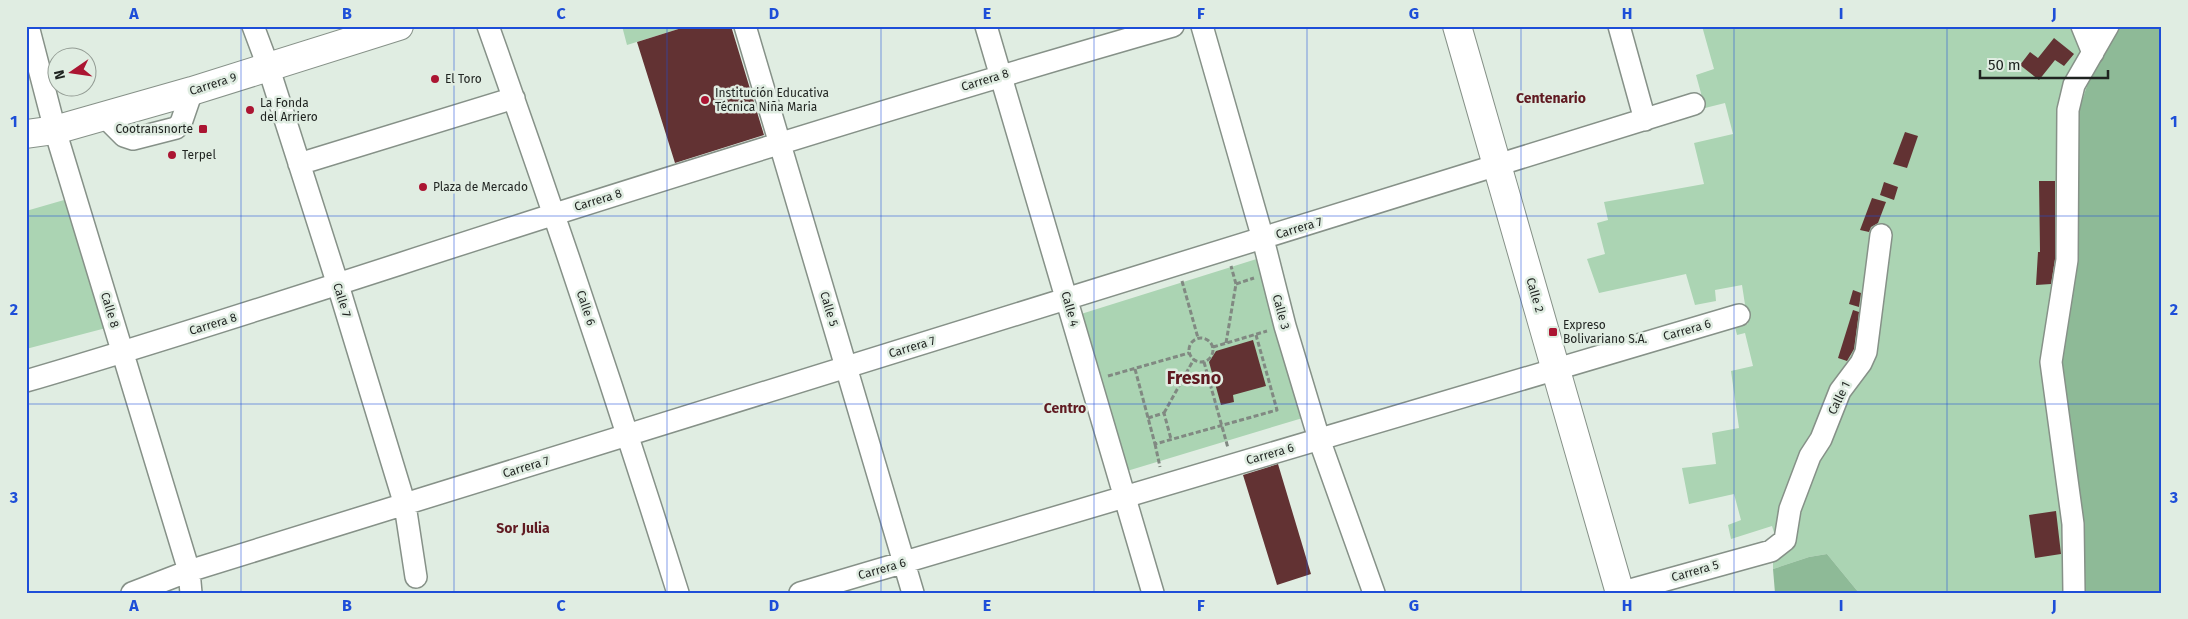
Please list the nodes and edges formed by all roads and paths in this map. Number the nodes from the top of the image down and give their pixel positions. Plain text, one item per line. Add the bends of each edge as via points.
1 (28, 26) edge
2 (38, 26) edge
3 (252, 26) edge
4 (399, 26) edge
5 (488, 26) edge
6 (745, 26) edge
7 (986, 26) edge
8 (1173, 26) edge
9 (1202, 26) edge
10 (1457, 26) edge
11 (1620, 26) edge
12 (2082, 26) edge
13 (2108, 26) edge
14 (365, 31) edge
15 (2094, 53) junction
16 (268, 66) junction
17 (1001, 75) junction
18 (514, 98) junction
19 (1694, 104) dead end
20 (1646, 120) junction
21 (60, 128) junction
22 (26, 134) edge
23 (780, 145) junction
24 (299, 164) junction
25 (1498, 166) junction
26 (555, 214) junction
27 (1881, 235) dead end
28 (1263, 239) junction
29 (1178, 265) junction
30 (1236, 284) dead end
31 (338, 285) junction
32 (1067, 300) junction
33 (1740, 315) dead end
34 (1284, 326) junction
35 (1256, 334) junction
36 (1198, 338) junction
37 (1226, 343) junction
38 (1213, 347) junction
39 (128, 351) junction
40 (1189, 353) junction
41 (1194, 359) junction
42 (1204, 362) junction
43 (846, 368) junction
44 (1556, 369) junction
45 (1135, 370) junction
46 (26, 381) edge
47 (1091, 381) junction
48 (1164, 413) junction
49 (1148, 418) junction
50 (1221, 425) junction
51 (628, 435) junction
52 (1171, 439) junction
53 (1319, 439) junction
54 (1155, 444) junction
55 (1233, 465) junction
56 (1164, 485) junction
57 (1125, 497) junction
58 (405, 505) junction
59 (1771, 550) joint
60 (904, 562) junction
61 (190, 571) junction
62 (416, 577) dead end
63 (132, 593) edge
64 (192, 593) edge
65 (678, 593) edge
66 (800, 593) edge
67 (913, 593) edge
68 (1153, 593) edge
69 (1374, 593) edge
70 (1620, 593) edge
71 (2074, 593) edge

1 - 21 street, Calle 8
2 - 21 street, Calle 8
3 - 16 street, Calle 7
4 - 14 highway, Carrera 9
5 - 18 street, Calle 6
6 - 23 street, Calle 5
7 - 17 street, Calle 4
8 - 17 street, Carrera 8
9 - 28 street, Calle 3
10 - 25 highway, Calle 2
11 - 20 street
12 - 15 street
13 - 15 street
14 - 16 highway, Carrera 9
15 - 71 street via 2074,85 2068,110 2067,260 2051,362 2073,524
16 - 21 highway, Carrera 9
16 - 24 street, Calle 7
17 - 23 street, Carrera 8
17 - 32 street, Calle 4
18 - 24 street
18 - 26 street, Calle 6
19 - 20 street, Carrera 7
20 - 25 street, Carrera 7
21 - 22 highway, Carrera 9
21 - 39 street, Calle 8
23 - 26 street, Carrera 8
23 - 43 street, Calle 5
24 - 31 street, Calle 7
25 - 28 street, Carrera 7
25 - 44 highway, Calle 2
26 - 31 street, Carrera 8
26 - 51 street, Calle 6
27 - 59 street, Calle 1 via 1866,352 1840,392 1821,439 1810,456 1790,509 1785,540
28 - 29 street, Carrera 7
28 - 34 street, Calle 3
29 - 32 street, Carrera 7
29 - 36 path
30 - 37 path
31 - 39 street, Carrera 8
31 - 58 street, Calle 7
32 - 43 street, Carrera 7
32 - 47 street, Calle 4
33 - 44 street, Carrera 6
34 - 35 path
34 - 53 street, Calle 3
35 - 37 path
35 - 50 path via 1276,410
36 - 38 path via 1207,339
36 - 40 path via 1190,344
37 - 38 path
38 - 42 path via 1212,356
39 - 46 street, Carrera 8
39 - 61 street, Calle 8
40 - 41 path
40 - 45 path
41 - 42 path
41 - 48 path
42 - 50 path
43 - 51 street, Carrera 7
43 - 60 street, Calle 5
44 - 53 street, Carrera 6
44 - 70 highway, Calle 2
45 - 47 path
45 - 49 path
47 - 57 street, Calle 4
48 - 49 path
48 - 52 path
49 - 54 path
50 - 52 path
50 - 55 path
51 - 58 street, Carrera 7
51 - 65 street, Calle 6
52 - 54 path
53 - 55 street, Carrera 6
53 - 69 street, Calle 3
54 - 56 path
55 - 56 street, Carrera 6
56 - 57 street, Carrera 6
57 - 60 street, Carrera 6
57 - 68 street, Calle 4
58 - 61 street, Carrera 7
58 - 62 street, Calle 7
59 - 70 street, Carrera 5
60 - 66 street, Carrera 6
60 - 67 street, Calle 5
61 - 63 street, Carrera 7
61 - 64 street, Calle 8

